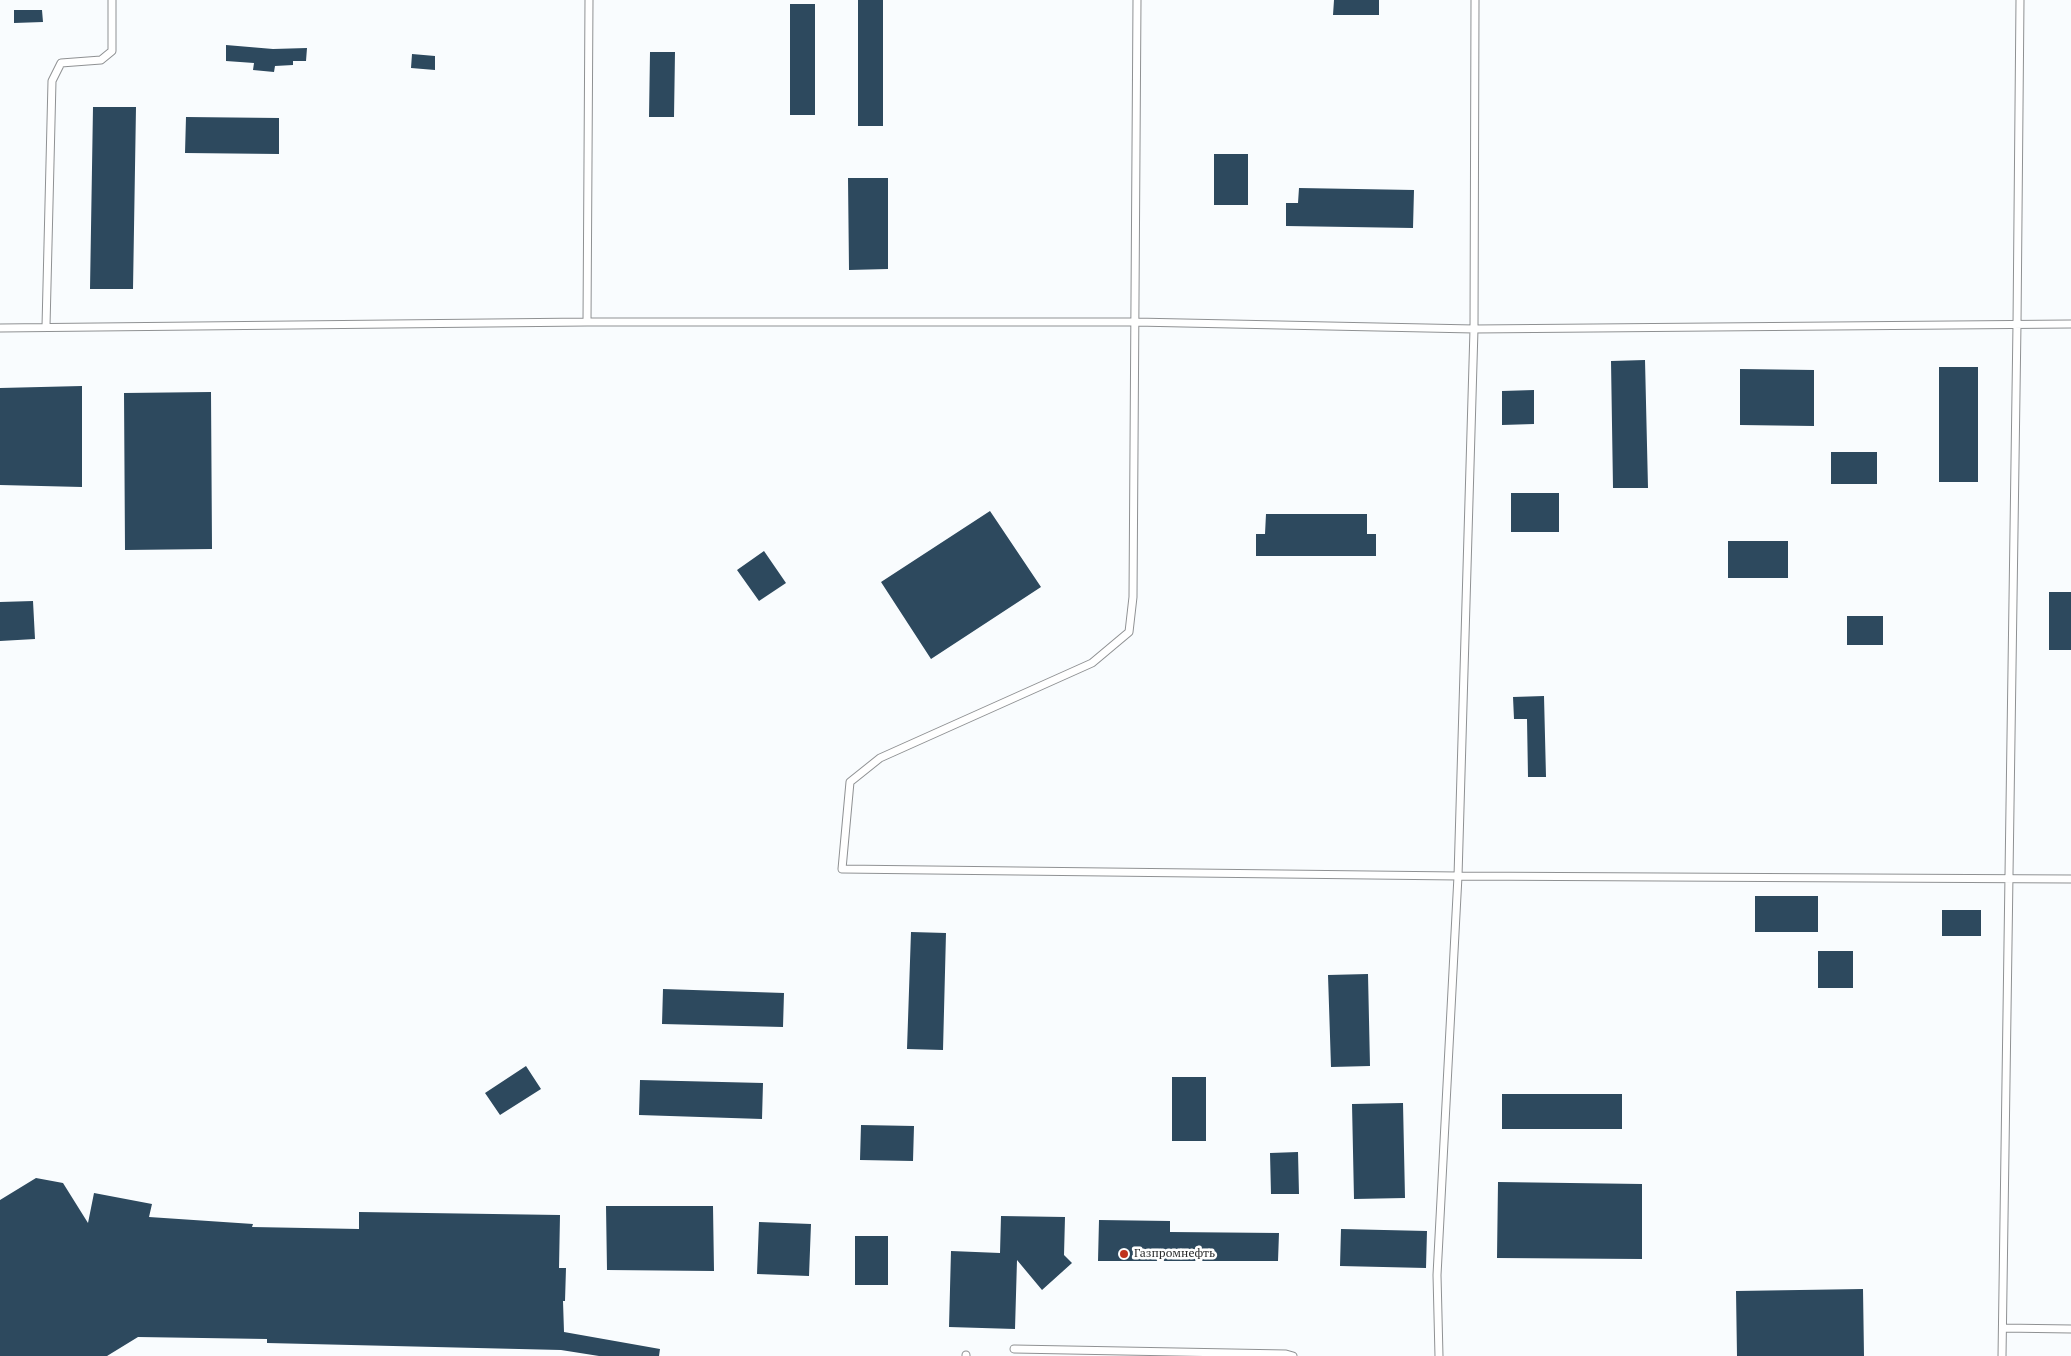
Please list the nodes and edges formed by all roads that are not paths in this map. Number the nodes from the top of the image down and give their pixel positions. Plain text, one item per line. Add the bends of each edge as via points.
1 (112, 0) edge
2 (590, 0) edge
3 (1137, 0) edge
4 (1475, 0) edge
5 (2020, 0) edge
6 (587, 322) junction
7 (1135, 322) junction
8 (2017, 324) junction
9 (2071, 324) edge
10 (46, 326) junction
11 (0, 328) edge
12 (1474, 329) junction
13 (1458, 876) junction
14 (2010, 879) junction
15 (2071, 879) edge
16 (2003, 1328) junction
17 (2071, 1329) edge
18 (1014, 1349) dead end
19 (1293, 1356) edge
20 (1439, 1356) edge
21 (2002, 1356) edge

1 - 10 lane via 112,50 101,60 61,64 52,81
2 - 6 lane
3 - 7 lane
4 - 12 lane
5 - 8 lane
6 - 7 lane
6 - 10 lane
7 - 12 lane
7 - 13 lane via 1133,598 1129,632 1092,663 880,758 857,776 850,782 842,870
8 - 9 lane
8 - 12 lane
8 - 14 lane
10 - 11 lane
12 - 13 lane
13 - 14 lane
13 - 20 lane via 1438,1275
14 - 15 lane
14 - 16 lane
16 - 17 lane
16 - 21 lane
18 - 19 lane

